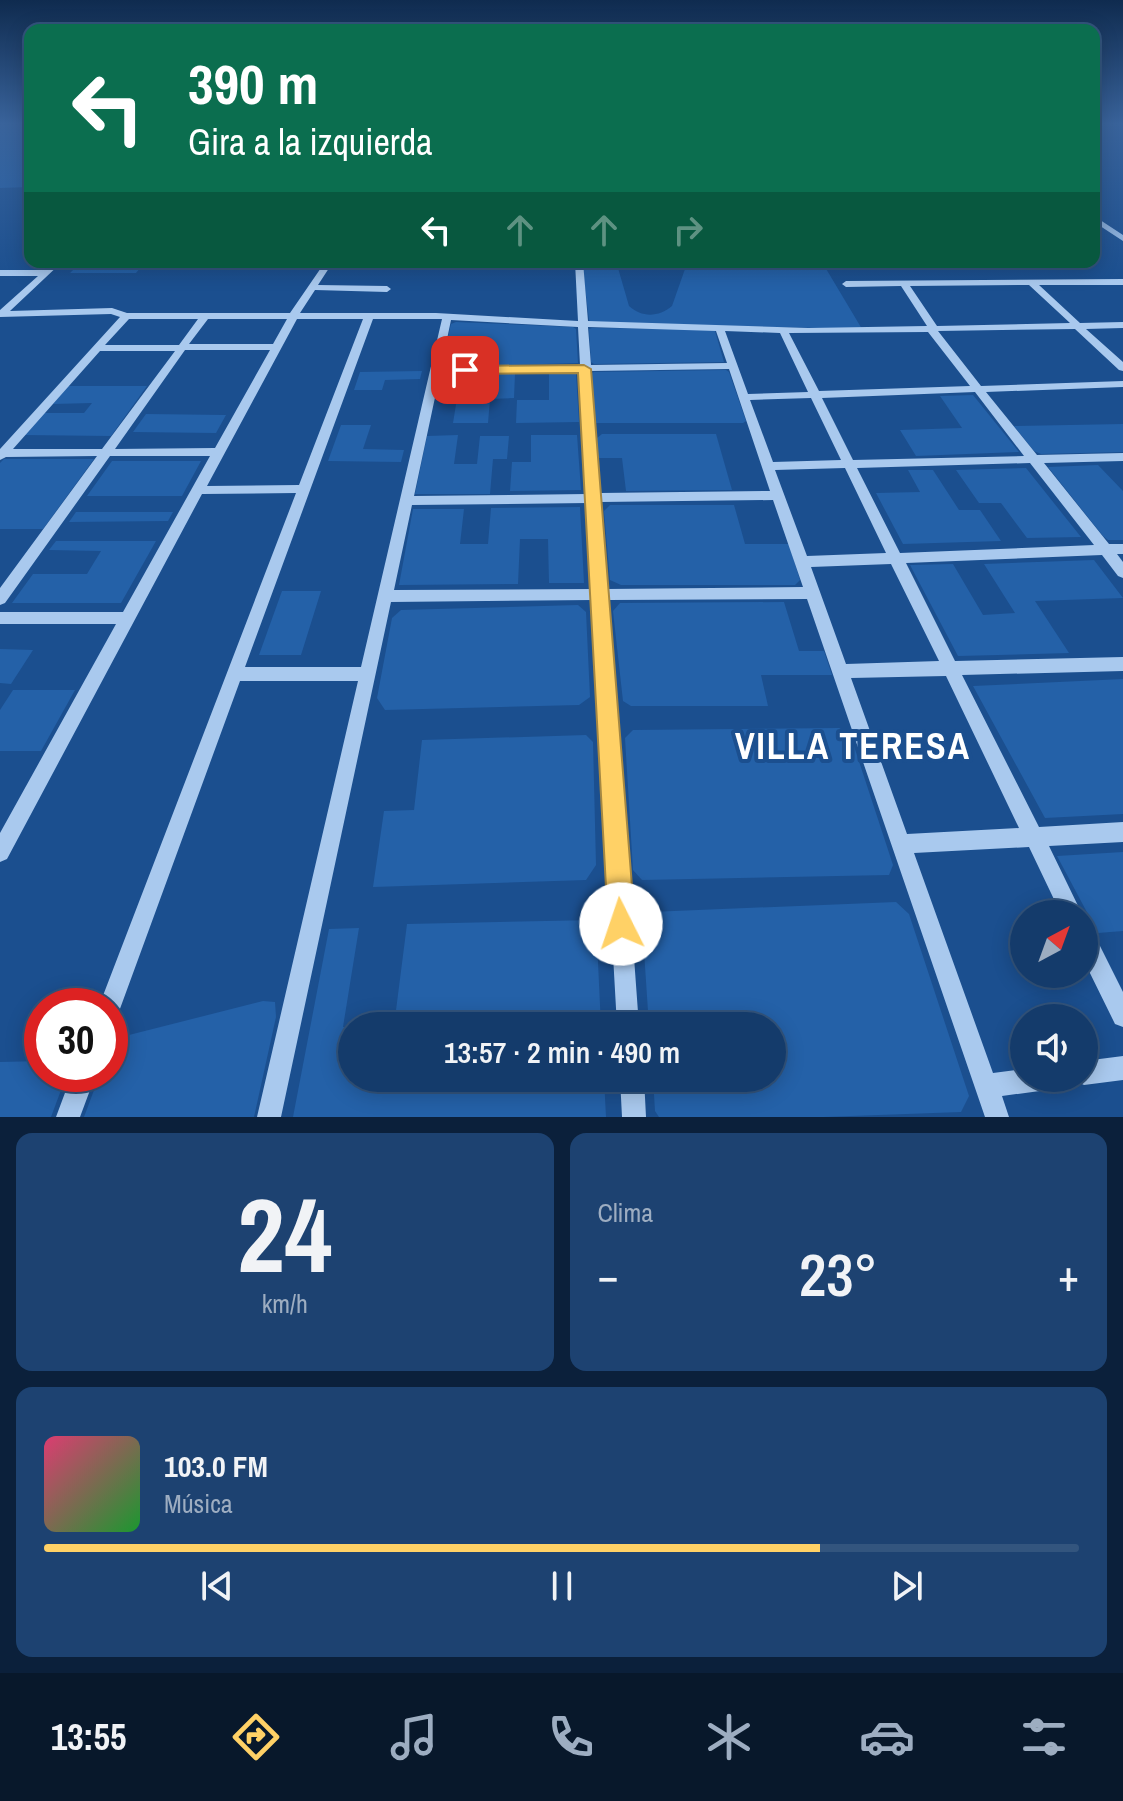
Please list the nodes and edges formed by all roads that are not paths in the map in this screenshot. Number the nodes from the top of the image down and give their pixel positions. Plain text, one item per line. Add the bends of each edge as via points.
1 (1100, 222) edge
2 (1123, 239) edge
3 (51, 268) edge
4 (325, 268) edge
5 (579, 268) edge
6 (0, 273) edge
7 (46, 273) junction
8 (1123, 282) edge
9 (1032, 283) junction
10 (846, 284) dead end
11 (904, 284) junction
12 (313, 287) junction
13 (387, 289) dead end
14 (126, 316) junction
15 (205, 316) junction
16 (293, 316) junction
17 (369, 316) junction
18 (447, 318) junction
19 (581, 324) junction
20 (1078, 325) junction
21 (1123, 325) edge
22 (719, 327) junction
23 (932, 328) junction
24 (783, 330) junction
25 (182, 347) junction
26 (276, 347) junction
27 (97, 348) junction
28 (733, 366) junction
29 (1123, 368) edge
30 (584, 369) junction
31 (435, 371) junction
32 (1123, 384) edge
33 (978, 389) junction
34 (815, 395) junction
35 (744, 397) junction
36 (219, 452) junction
37 (106, 453) junction
38 (1, 454) edge
39 (1123, 457) edge
40 (1034, 459) junction
41 (849, 464) junction
42 (769, 466) junction
43 (304, 489) junction
44 (198, 490) junction
45 (779, 495) junction
46 (593, 498) junction
47 (406, 501) junction
48 (1123, 549) edge
49 (1105, 550) junction
50 (894, 557) junction
51 (803, 562) junction
52 (1123, 572) edge
53 (814, 593) junction
54 (599, 594) junction
55 (384, 596) junction
56 (0, 599) edge
57 (0, 618) edge
58 (128, 618) junction
59 (1123, 664) edge
60 (949, 668) junction
61 (841, 671) junction
62 (235, 674) junction
63 (367, 674) junction
64 (1123, 832) edge
65 (1033, 837) junction
66 (901, 844) junction
67 (0, 852) edge
68 (1065, 900) edge
69 (1098, 966) edge
70 (117, 988) edge
71 (627, 1012) edge
72 (1123, 1016) edge
73 (1123, 1068) edge
74 (1098, 1071) edge
75 (1010, 1083) edge
76 (986, 1086) junction
77 (77, 1092) edge
78 (633, 1092) edge
79 (68, 1117) edge
80 (269, 1117) edge
81 (634, 1117) edge
82 (997, 1117) edge

1 - 2 street
3 - 7 street
4 - 12 street
5 - 19 street
6 - 7 street
7 - 14 street via 1,314 112,311
8 - 9 street
9 - 11 street
9 - 20 street
10 - 11 street
11 - 23 street
12 - 13 street
12 - 16 street
14 - 15 street
14 - 27 street
15 - 16 street
15 - 25 street
16 - 17 street
16 - 26 street
17 - 18 street
17 - 43 street
18 - 19 street
18 - 31 street
19 - 22 street
19 - 30 street
20 - 21 street
20 - 23 street
20 - 29 street
22 - 24 street
22 - 28 street
23 - 24 street
23 - 33 street
24 - 34 street
25 - 26 street
25 - 27 street
25 - 37 street
26 - 36 street
27 - 38 street
28 - 30 street
28 - 35 street
30 - 31 street
30 - 46 street
31 - 47 street
32 - 33 street
33 - 34 street
33 - 40 street
34 - 35 street
34 - 41 street
35 - 42 street
36 - 37 street
36 - 44 street
37 - 38 street
37 - 56 street
39 - 40 street
40 - 41 street
40 - 49 street
41 - 42 street
41 - 50 street
42 - 45 street
43 - 44 street
43 - 62 street
44 - 58 street
45 - 46 street
45 - 51 street
46 - 47 street
46 - 54 street
47 - 55 street
48 - 49 street
49 - 50 street
49 - 52 street
50 - 51 street
50 - 60 street
51 - 53 street
53 - 54 street
53 - 61 street
54 - 55 street
54 - 71 street
55 - 63 street
57 - 58 street
58 - 67 street
59 - 60 street
60 - 61 street
60 - 65 street
61 - 66 street
62 - 63 street
62 - 70 street
63 - 80 street
64 - 65 street
65 - 66 street
65 - 68 street
66 - 76 street
69 - 72 street
73 - 74 street
75 - 76 street
76 - 82 street
77 - 79 street
78 - 81 street

